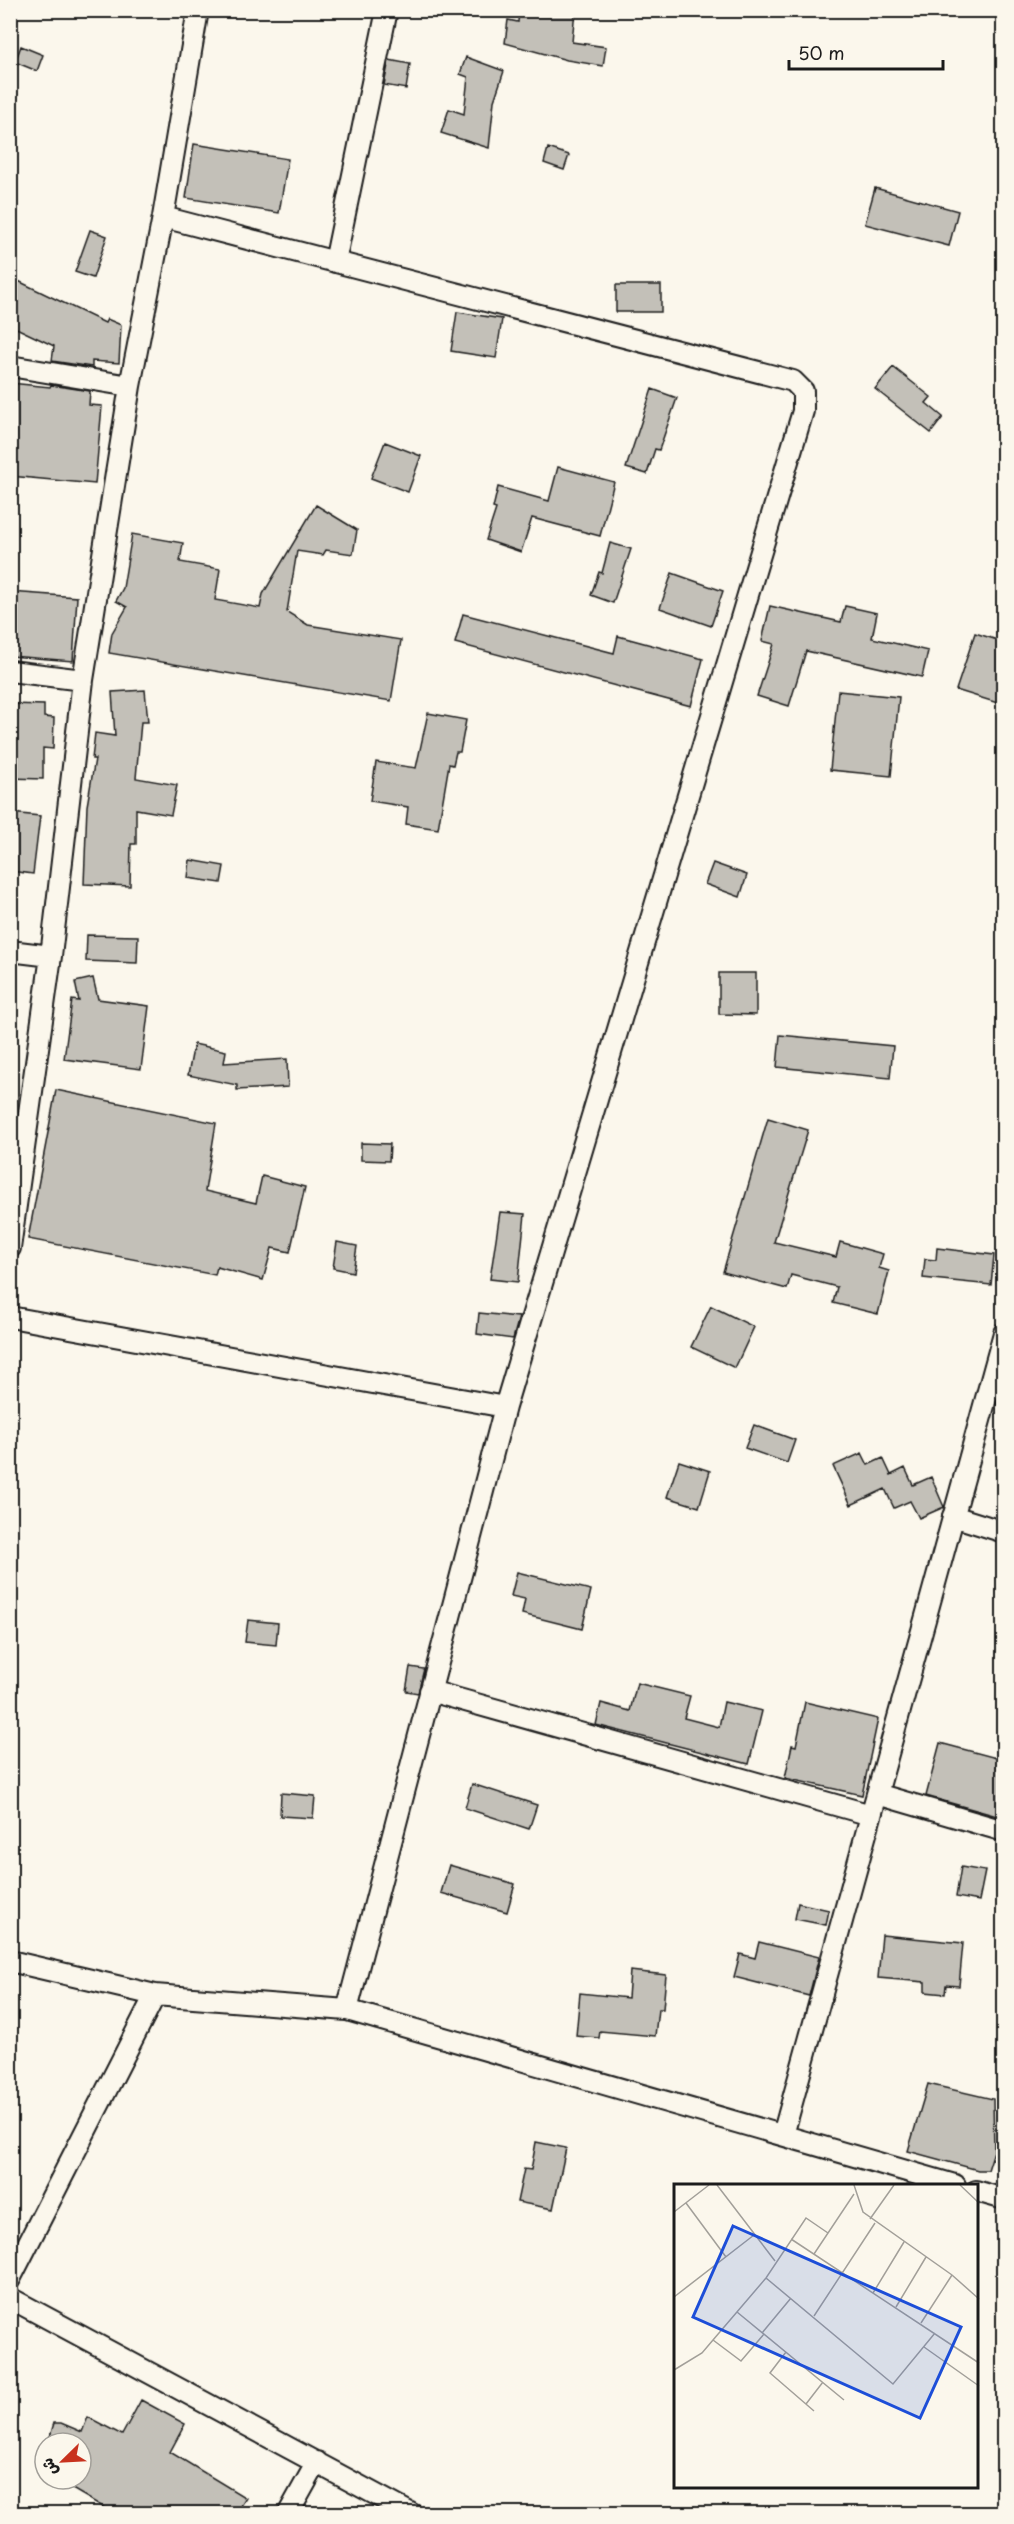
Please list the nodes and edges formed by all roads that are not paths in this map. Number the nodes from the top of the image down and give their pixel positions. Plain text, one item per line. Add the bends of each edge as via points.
1 (198, 10) edge
2 (387, 10) edge
3 (163, 217) junction
4 (334, 262) junction
5 (10, 366) edge
6 (129, 386) junction
7 (10, 671) edge
8 (83, 680) junction
9 (10, 951) edge
10 (51, 956) junction
11 (10, 1248) edge
12 (10, 1317) edge
13 (1004, 1333) edge
14 (505, 1407) junction
15 (953, 1516) junction
16 (1004, 1532) edge
17 (430, 1692) junction
18 (877, 1794) junction
19 (871, 1815) junction
20 (1004, 1831) edge
21 (10, 1961) edge
22 (155, 1995) junction
23 (347, 2010) junction
24 (783, 2135) junction
25 (952, 2184) edge
26 (978, 2192) edge
27 (1004, 2199) edge
28 (10, 2279) edge
29 (10, 2298) edge
30 (317, 2462) junction
31 (288, 2514) edge
32 (412, 2514) edge

1 - 3 street
2 - 4 street
3 - 4 street
3 - 6 street
4 - 14 street via 793,381 803,391 803,411
5 - 6 street
6 - 8 street
7 - 8 street
8 - 10 street
9 - 10 street
10 - 11 street
12 - 14 street
13 - 15 street
14 - 17 street
15 - 16 street
15 - 18 street
17 - 19 street
17 - 23 street
18 - 19 street
18 - 20 street
19 - 24 street
21 - 22 street
22 - 23 street
22 - 28 street
23 - 24 street
24 - 25 street
26 - 27 street
29 - 30 street
30 - 31 street
30 - 32 street

